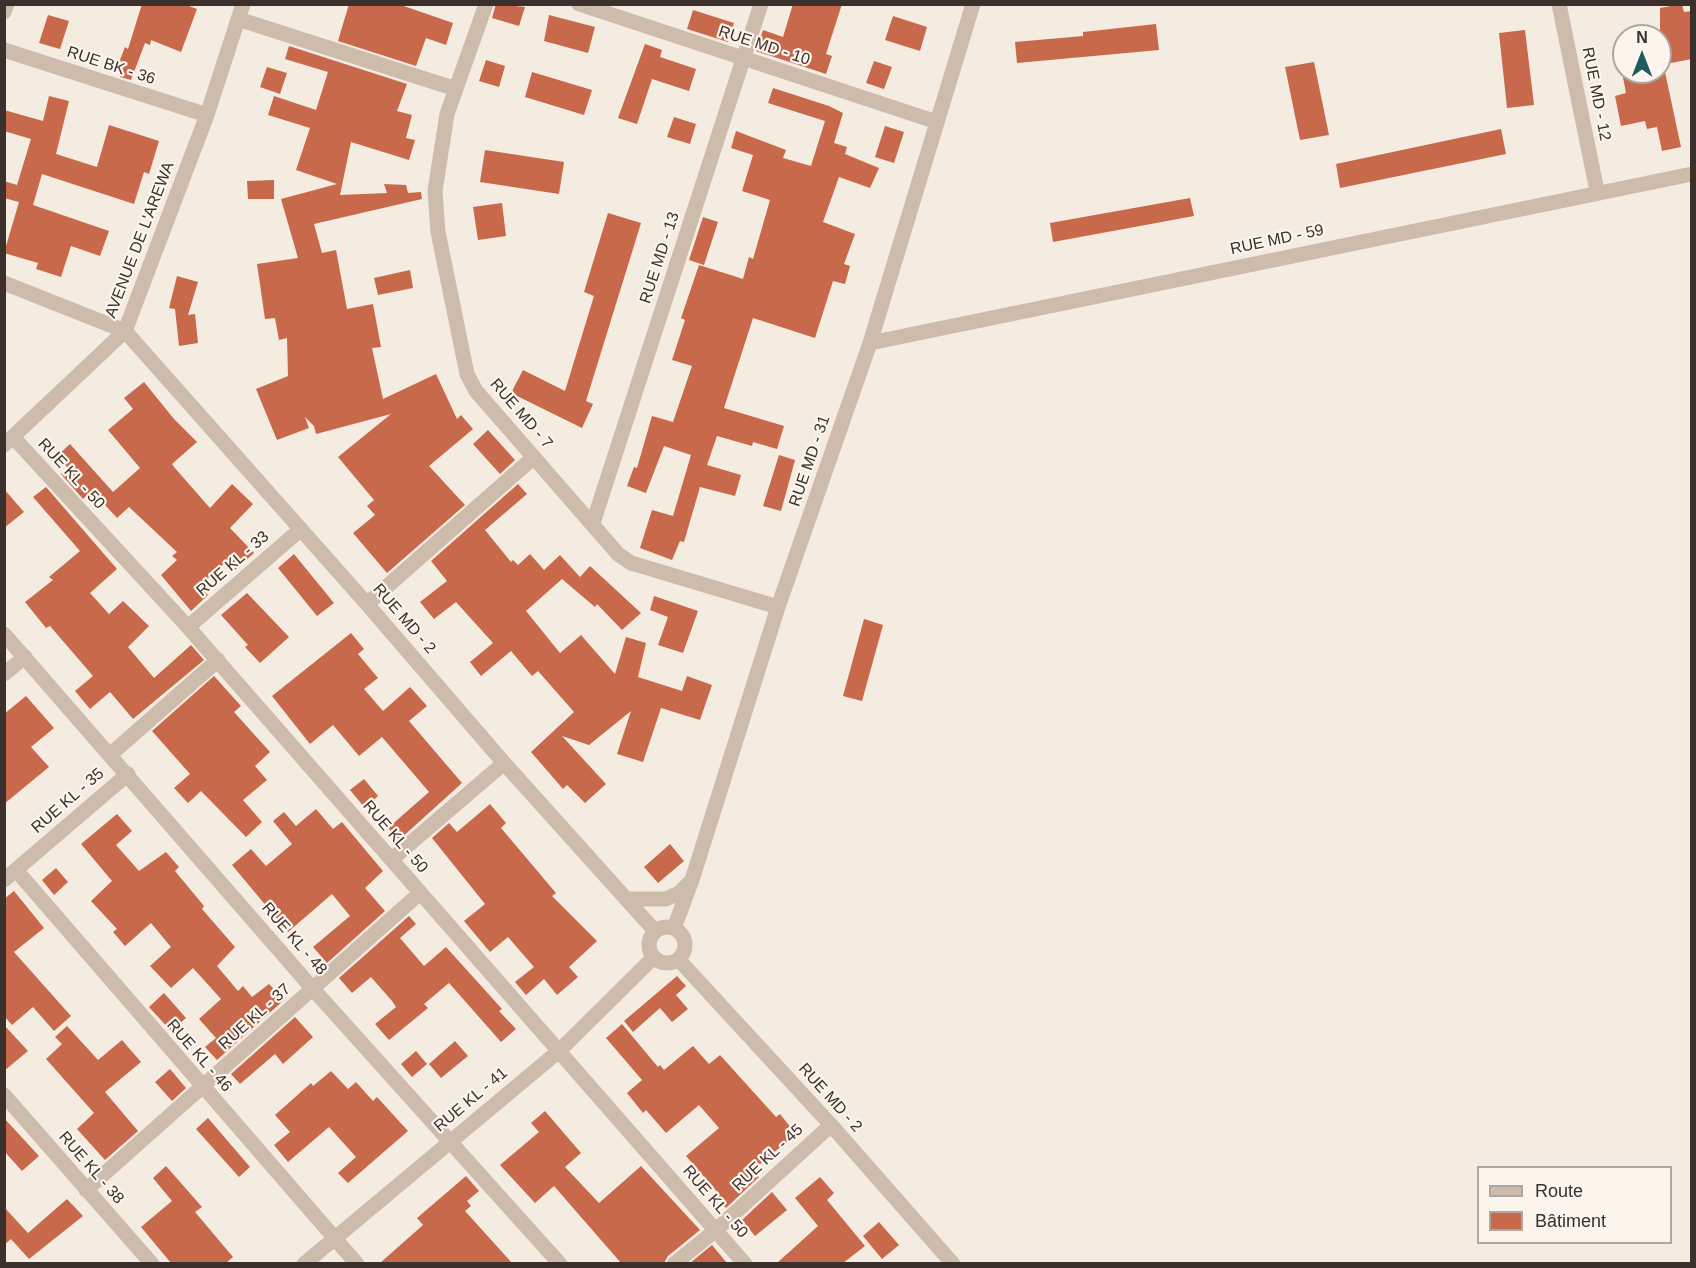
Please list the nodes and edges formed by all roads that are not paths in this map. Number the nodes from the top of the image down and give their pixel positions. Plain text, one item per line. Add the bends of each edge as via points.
1 (7, 4) edge
2 (486, 4) edge
3 (579, 4) edge
4 (761, 4) edge
5 (973, 4) edge
6 (1559, 4) edge
7 (4, 12) edge
8 (241, 12) edge
9 (4, 50) edge
10 (744, 59) junction
11 (456, 89) junction
12 (207, 115) junction
13 (938, 123) junction
14 (1692, 174) edge
15 (1597, 192) junction
16 (4, 283) edge
17 (125, 331) junction
18 (870, 343) junction
19 (9, 441) edge
20 (534, 457) junction
21 (593, 523) junction
22 (301, 529) junction
23 (367, 604) junction
24 (778, 607) junction
25 (188, 627) junction
26 (4, 634) edge
27 (25, 657) junction
28 (218, 660) junction
29 (4, 674) edge
30 (111, 754) junction
31 (504, 763) junction
32 (128, 774) junction
33 (392, 859) junction
34 (10, 875) edge
35 (692, 880) junction
36 (420, 893) junction
37 (628, 900) junction
38 (674, 928) junction
39 (655, 931) junction
40 (654, 957) junction
41 (678, 959) junction
42 (313, 989) junction
43 (559, 1051) junction
44 (202, 1088) junction
45 (4, 1095) edge
46 (831, 1125) junction
47 (451, 1141) junction
48 (86, 1190) junction
49 (716, 1230) junction
50 (335, 1237) junction
51 (152, 1263) edge
52 (304, 1263) edge
53 (357, 1263) edge
54 (560, 1263) edge
55 (674, 1263) edge
56 (746, 1263) edge
57 (953, 1263) edge

1 - 7 street
2 - 11 street, RUE MD - 7
3 - 10 street, RUE MD - 10
4 - 10 street, RUE MD - 13
5 - 13 street, RUE MD - 31
6 - 15 street, RUE MD - 12
8 - 11 street
8 - 12 street, AVENUE DE L'AREWA
9 - 12 street, RUE BK - 36
10 - 13 street, RUE MD - 10
10 - 21 street, RUE MD - 13
11 - 20 street, RUE MD - 7 via 441,143 435,191 438,232 467,374 476,391
12 - 17 street, AVENUE DE L'AREWA
13 - 18 street, RUE MD - 31
14 - 15 street, RUE MD - 59
15 - 18 street, RUE MD - 59
16 - 17 street
17 - 19 street, AVENUE DE L'AREWA
17 - 22 street, RUE MD - 2
18 - 24 street, RUE MD - 31
19 - 25 street, RUE KL - 50
20 - 21 street, RUE MD - 7
20 - 23 street
21 - 24 street, RUE MD - 7 via 618,554 631,563
22 - 23 street, RUE MD - 2
22 - 25 street, RUE KL - 33
23 - 31 street, RUE MD - 2
24 - 35 street, RUE MD - 31
25 - 28 street, RUE KL - 50
26 - 27 street, RUE KL - 48
27 - 29 street
27 - 30 street, RUE KL - 48
28 - 30 street, RUE KL - 35
28 - 33 street, RUE KL - 50
30 - 32 street, RUE KL - 48
31 - 33 street
31 - 37 street, RUE MD - 2
32 - 34 street, RUE KL - 35
32 - 42 street, RUE KL - 48
33 - 36 street, RUE KL - 50
34 - 44 street, RUE KL - 46
35 - 37 street via 666,900
35 - 38 street, RUE MD - 31
36 - 42 street, RUE KL - 37
36 - 43 street, RUE KL - 50
37 - 39 street, RUE MD - 2
38 - 39 street
38 - 41 street via 685,942
39 - 40 street via 649,947
40 - 41 street via 668,963
40 - 43 street, RUE KL - 41
41 - 46 street, RUE MD - 2
42 - 44 street, RUE KL - 37
42 - 47 street, RUE KL - 48
43 - 47 street, RUE KL - 41
43 - 49 street, RUE KL - 50
44 - 48 street, RUE KL - 37
44 - 50 street, RUE KL - 46
45 - 48 street, RUE KL - 38
46 - 49 street, RUE KL - 45
46 - 57 street, RUE MD - 2
47 - 50 street, RUE KL - 41
47 - 54 street, RUE KL - 48
48 - 51 street, RUE KL - 38
49 - 55 street, RUE KL - 45
49 - 56 street, RUE KL - 50
50 - 52 street, RUE KL - 41
50 - 53 street, RUE KL - 46

